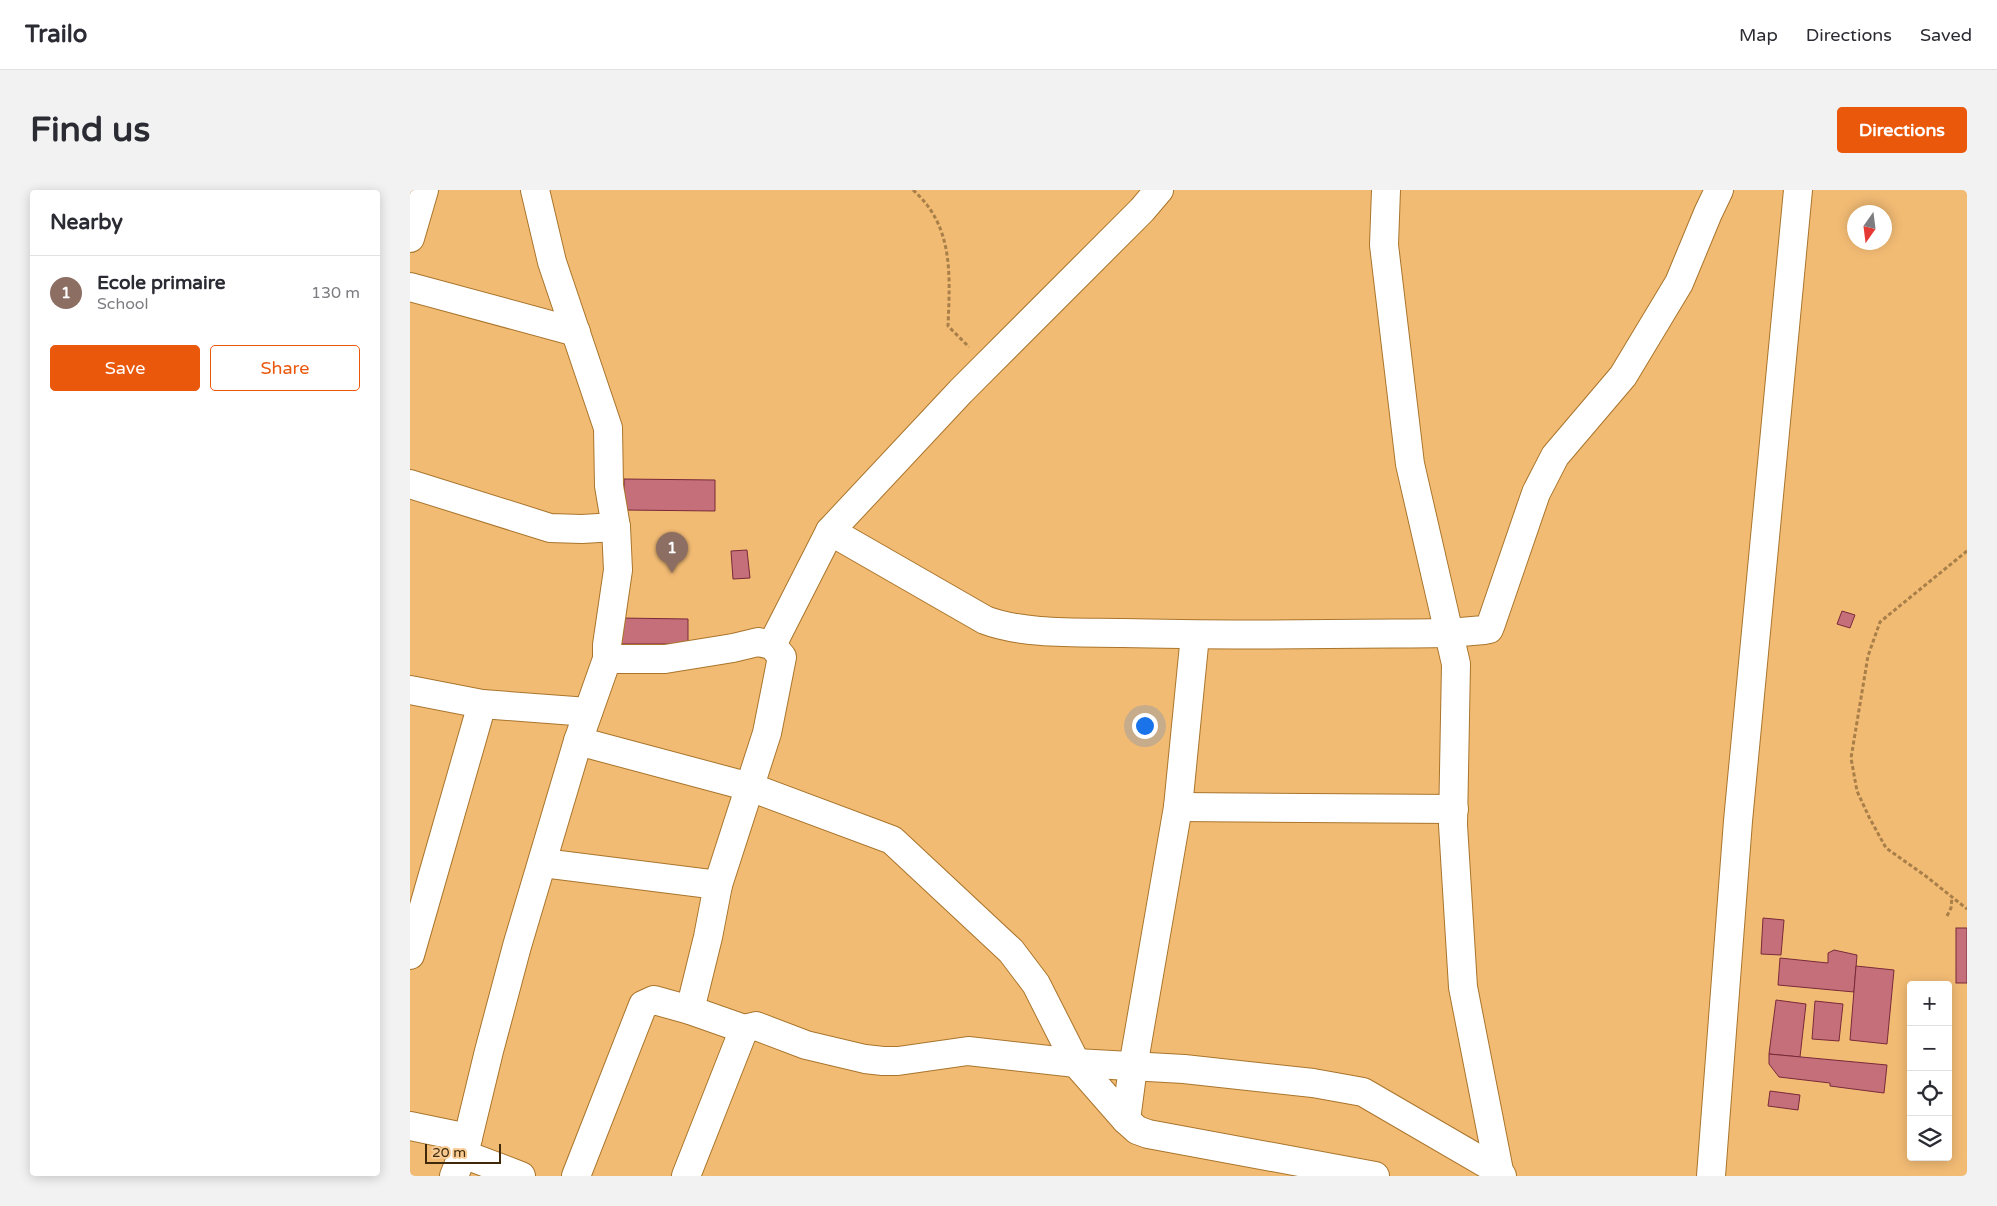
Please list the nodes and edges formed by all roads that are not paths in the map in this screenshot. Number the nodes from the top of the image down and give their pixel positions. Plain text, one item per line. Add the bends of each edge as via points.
1 (424, 190) edge
2 (535, 190) edge
3 (1159, 190) edge
4 (1386, 190) edge
5 (1719, 190) edge
6 (1798, 190) edge
7 (410, 238) edge
8 (410, 287) edge
9 (576, 332) junction
10 (410, 484) edge
11 (616, 527) junction
12 (830, 530) junction
13 (1449, 633) junction
14 (1195, 635) junction
15 (772, 645) junction
16 (607, 659) junction
17 (410, 690) edge
18 (482, 704) junction
19 (588, 712) junction
20 (578, 740) junction
21 (750, 787) junction
22 (1178, 807) junction
23 (1454, 809) junction
24 (543, 863) junction
25 (718, 885) junction
26 (410, 955) edge
27 (690, 1010) junction
28 (744, 1030) junction
29 (1076, 1063) junction
30 (1133, 1067) junction
31 (1126, 1120) junction
32 (410, 1126) edge
33 (461, 1156) edge
34 (1500, 1174) edge
35 (521, 1176) edge
36 (576, 1176) edge
37 (686, 1176) edge
38 (1375, 1176) edge
39 (1711, 1176) edge

1 - 7 street
2 - 9 street via 552,262
3 - 12 street via 986,365
4 - 13 street via 1384,245 1410,464
5 - 13 street via 1679,283 1623,376 1555,456 1536,493 1489,628
6 - 39 street via 1738,821
8 - 9 street
9 - 11 street via 608,428 609,486
10 - 11 street via 550,528
11 - 16 street via 618,570
12 - 14 street via 985,620 1009,628
12 - 15 street
13 - 14 street
13 - 23 street via 1456,664
14 - 22 street
15 - 16 street via 758,642 665,658
15 - 21 street via 782,658 767,733
16 - 19 street
17 - 18 street
18 - 19 street
18 - 26 street
19 - 20 street
20 - 21 street
20 - 24 street
21 - 25 street
21 - 29 street via 892,840 1011,951 1036,984
22 - 23 street
22 - 30 street
23 - 34 street via 1463,987
24 - 25 street
24 - 33 street
25 - 27 street
27 - 28 street
27 - 36 street via 654,1000 643,1005
28 - 29 street via 756,1026 806,1045 883,1061 968,1051
28 - 37 street
29 - 30 street
29 - 31 street
30 - 31 street
30 - 34 street via 1184,1069 1313,1083 1362,1092
31 - 38 street via 1137,1130 1148,1134
32 - 33 street
33 - 35 street

